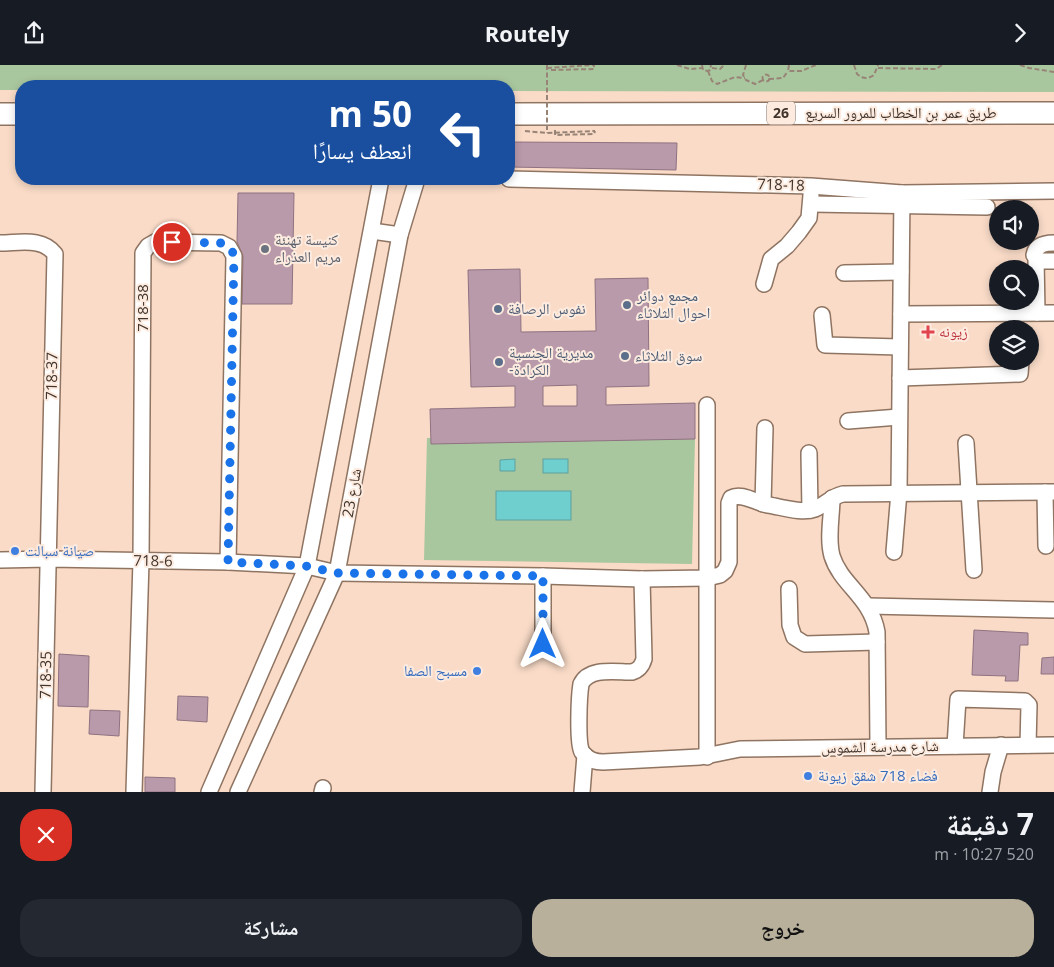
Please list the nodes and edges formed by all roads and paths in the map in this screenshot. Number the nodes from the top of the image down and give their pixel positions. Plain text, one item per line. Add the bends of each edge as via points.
1 (594, 65) edge
2 (677, 65) edge
3 (724, 65) edge
4 (746, 65) edge
5 (788, 65) edge
6 (816, 65) edge
7 (854, 65) edge
8 (942, 65) edge
9 (1020, 65) edge
10 (547, 66) edge
11 (712, 66) edge
12 (878, 66) edge
13 (702, 67) edge
14 (551, 70) dead end
15 (708, 71) junction
16 (788, 71) junction
17 (1054, 72) edge
18 (744, 78) junction
19 (769, 79) junction
20 (763, 80) junction
21 (1054, 113) edge
22 (0, 114) edge
23 (15, 114) edge
24 (515, 115) edge
25 (551, 123) junction
26 (525, 131) dead end
27 (515, 179) edge
28 (380, 185) edge
29 (415, 185) edge
30 (810, 186) junction
31 (1054, 191) edge
32 (902, 199) junction
33 (811, 204) junction
34 (987, 207) dead end
35 (372, 231) junction
36 (400, 235) junction
37 (0, 243) edge
38 (1054, 243) edge
39 (1036, 259) junction
40 (1054, 261) edge
41 (901, 272) junction
42 (844, 273) dead end
43 (764, 284) dead end
44 (1054, 313) edge
45 (901, 314) junction
46 (822, 315) dead end
47 (1028, 319) edge
48 (900, 347) junction
49 (1020, 370) edge
50 (900, 378) junction
51 (707, 405) dead end
52 (899, 417) junction
53 (848, 421) dead end
54 (765, 428) dead end
55 (966, 443) dead end
56 (809, 453) dead end
57 (898, 492) junction
58 (970, 492) junction
59 (1049, 492) edge
60 (832, 498) junction
61 (763, 504) junction
62 (810, 510) junction
63 (1046, 546) dead end
64 (894, 552) dead end
65 (48, 559) junction
66 (0, 560) edge
67 (141, 561) junction
68 (228, 562) junction
69 (306, 566) junction
70 (974, 570) dead end
71 (337, 573) junction
72 (543, 576) junction
73 (707, 578) junction
74 (642, 579) junction
75 (789, 589) dead end
76 (868, 606) junction
77 (1054, 610) edge
78 (877, 642) junction
79 (543, 644) dead end
80 (1001, 745) junction
81 (1028, 745) junction
82 (1054, 745) edge
83 (955, 746) junction
84 (878, 747) junction
85 (585, 755) junction
86 (707, 757) junction
87 (43, 792) edge
88 (134, 792) edge
89 (209, 792) edge
90 (238, 792) edge
91 (582, 792) edge
92 (990, 792) edge

1 - 10 path
1 - 14 path via 594,69
2 - 13 path via 690,69
3 - 11 path via 720,69
4 - 18 path
5 - 16 path
6 - 16 path via 801,71
7 - 12 path via 857,74 863,78 874,75
8 - 12 path via 936,69
9 - 17 path
10 - 25 path, bridge
11 - 15 path
13 - 15 path
15 - 18 path via 712,81 718,83 735,77
16 - 19 path via 783,78
18 - 20 path via 754,84
19 - 20 path
19 - 20 path via 765,74
21 - 25 highway, طريق عمر بن الخطاب للمرور السريع / 26
22 - 23 highway
24 - 25 highway, طريق عمر بن الخطاب للمرور السريع / 26
25 - 25 path, bridge via 595,131 594,134 555,135
25 - 26 path, bridge
27 - 30 street, 718-18
28 - 35 street, شارع 23
29 - 36 street, شارع 23
30 - 32 street, 718-18
30 - 33 street
31 - 32 street, 718-18
32 - 33 street
32 - 34 street
32 - 41 street
33 - 43 street via 799,232 771,259
35 - 36 street
35 - 69 street, شارع 23
36 - 71 street, شارع 23
37 - 65 street, 718-37 via 41,242 55,254
38 - 39 street via 1038,247 1034,255
39 - 40 street
39 - 47 street
41 - 42 street
41 - 45 street
44 - 47 street
45 - 47 street
45 - 48 street
46 - 48 street via 825,345
48 - 50 street
49 - 50 street via 1020,374
50 - 52 street
51 - 73 street
52 - 53 street
52 - 57 street
54 - 61 street
55 - 58 street
56 - 62 street
57 - 58 street
57 - 60 street via 843,494
57 - 64 street
58 - 59 street
58 - 70 street
59 - 63 street
60 - 62 street
60 - 76 street via 832,556
61 - 62 street
61 - 73 street via 744,497 731,498 729,562 720,575
65 - 66 street, 718-6
65 - 67 street, 718-6
65 - 87 street, 718-35
67 - 68 street, 718-6
67 - 68 street, 718-38 via 143,253 155,242 221,243 230,247 234,255
67 - 88 street
68 - 69 street, 718-6
69 - 71 street, 718-6
69 - 89 street, شارع 23
71 - 72 street, 718-6
71 - 90 street, شارع 23
72 - 74 street, 718-6
72 - 79 street
73 - 74 street, 718-6
73 - 86 street
74 - 85 street via 643,662 635,671 595,673 582,681 580,742
75 - 78 street via 790,625 794,637 805,644
76 - 77 street
76 - 78 street via 875,623
78 - 84 street
80 - 81 street, شارع مدرسة الشموس
80 - 83 street, شارع مدرسة الشموس
80 - 92 street
81 - 82 street, شارع مدرسة الشموس
81 - 83 street via 1029,705 1025,701 958,699
83 - 84 street, شارع مدرسة الشموس
84 - 86 street, شارع مدرسة الشموس via 740,749
85 - 86 street, شارع مدرسة الشموس via 593,761 603,762
85 - 91 street

